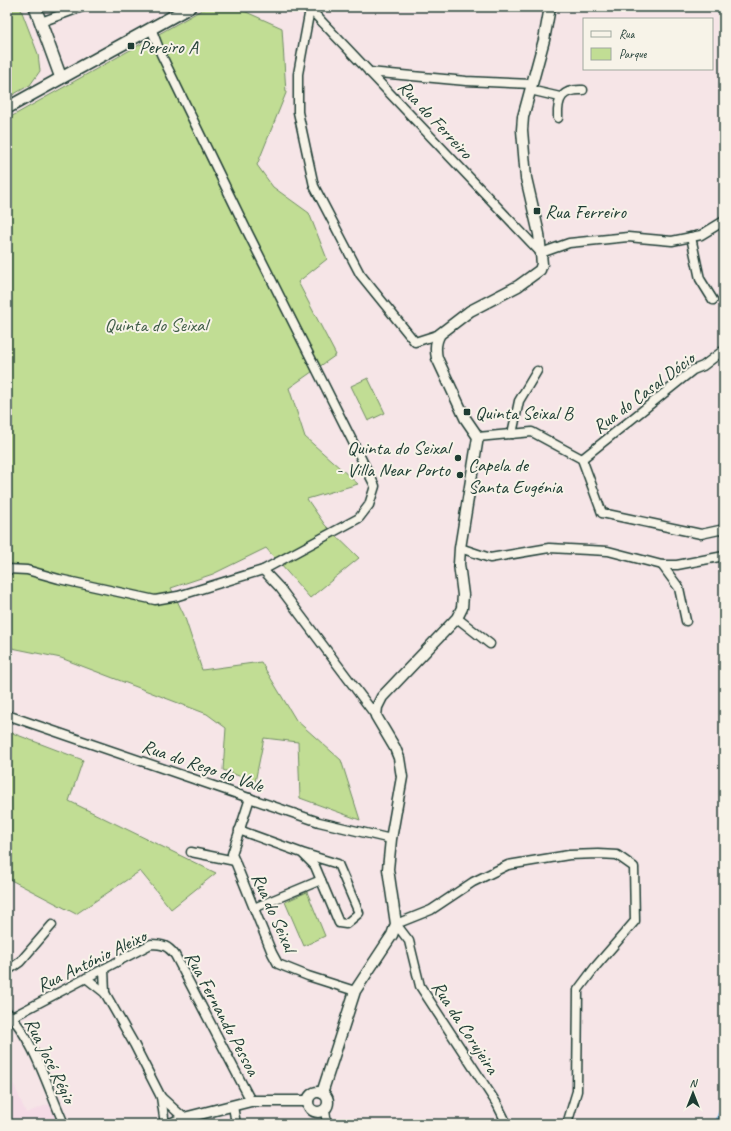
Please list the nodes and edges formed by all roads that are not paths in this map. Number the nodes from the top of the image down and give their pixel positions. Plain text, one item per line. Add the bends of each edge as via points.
1 (35, 7) edge
2 (82, 7) edge
3 (190, 7) edge
4 (550, 7) edge
5 (309, 8) edge
6 (41, 22) junction
7 (151, 28) junction
8 (369, 72) junction
9 (61, 78) junction
10 (531, 87) junction
11 (583, 90) dead end
12 (560, 97) junction
13 (7, 108) edge
14 (558, 118) dead end
15 (724, 221) edge
16 (692, 237) junction
17 (541, 253) junction
18 (713, 300) dead end
19 (440, 334) junction
20 (724, 350) edge
21 (537, 371) dead end
22 (512, 434) junction
23 (478, 437) junction
24 (582, 459) junction
25 (724, 529) edge
26 (460, 548) junction
27 (724, 556) edge
28 (662, 565) junction
29 (7, 569) edge
30 (263, 570) junction
31 (457, 618) junction
32 (686, 621) dead end
33 (490, 644) dead end
34 (7, 715) edge
35 (376, 716) junction
36 (250, 798) junction
37 (239, 830) junction
38 (391, 839) junction
39 (191, 852) dead end
40 (302, 853) junction
41 (235, 861) junction
42 (321, 880) junction
43 (254, 908) junction
44 (396, 924) junction
45 (52, 926) dead end
46 (162, 944) joint
47 (104, 969) junction
48 (7, 971) edge
49 (86, 978) junction
50 (355, 991) junction
51 (106, 993) junction
52 (10, 1014) edge
53 (322, 1093) junction
54 (161, 1097) junction
55 (251, 1101) junction
56 (308, 1101) junction
57 (233, 1106) junction
58 (325, 1110) junction
59 (184, 1118) junction
60 (64, 1124) edge
61 (164, 1124) edge
62 (170, 1124) edge
63 (236, 1124) edge
64 (327, 1124) edge
65 (507, 1124) edge
66 (566, 1124) edge

1 - 6 main road
2 - 6 street
3 - 7 main road
4 - 10 street
5 - 8 street, Rua do Ferreiro
5 - 19 street via 298,74 298,112 314,186 360,274 415,342
6 - 9 main road
7 - 9 main road
7 - 30 street via 161,54 247,231 375,486 369,505 360,518
8 - 10 street
8 - 17 street, Rua do Ferreiro
9 - 13 main road
10 - 12 street
10 - 17 street via 523,117 522,145
11 - 12 street via 572,89
12 - 14 street via 557,103
15 - 16 street via 701,235
16 - 17 street via 672,241 628,237 568,243
16 - 18 street via 700,279
17 - 19 street via 542,264 536,274 470,312
19 - 23 street via 436,344 437,358 465,418
20 - 24 street, Rua do Casal Dócio via 703,366 693,370
21 - 22 street via 519,401
22 - 23 street
22 - 24 street via 532,432
23 - 26 street
24 - 25 street via 602,513 701,534
26 - 28 street via 490,558 549,548 608,551
26 - 31 street via 459,564 463,595 462,608
27 - 28 street via 677,565
28 - 32 street via 679,588
29 - 30 street via 27,570 155,600 178,596
30 - 35 street via 280,588
31 - 33 street
31 - 35 street via 382,697
34 - 36 street, Rua do Rego do Vale
35 - 38 street via 395,748 401,768 401,788
36 - 37 street, Rua do Seixal
36 - 38 street, Rua do Rego do Vale via 326,824
37 - 40 street
37 - 41 street, Rua do Seixal via 232,854
38 - 44 street via 388,869
39 - 41 street
40 - 42 street via 315,866
40 - 42 street via 338,864 359,912 346,924 339,923
41 - 43 street, Rua do Seixal
42 - 43 street
43 - 50 street, Rua do Seixal via 278,964
44 - 50 street via 392,935
44 - 65 street, Rua da Corujeira via 409,941 420,986 497,1104
44 - 66 street via 432,910 473,882 508,865 598,854 617,856 634,867 635,920 578,990 577,1091
45 - 48 street via 20,962
46 - 47 street, Rua António Aleixo via 151,944
46 - 55 street, Rua Fernando Pessoa via 170,948 175,955
47 - 49 street, Rua António Aleixo
47 - 51 street
49 - 51 street
49 - 52 street, Rua António Aleixo
50 - 53 street
51 - 54 street
52 - 60 street, Rua José Régio via 31,1049
53 - 56 street via 313,1094
53 - 58 street via 328,1100
54 - 59 street
54 - 61 street
55 - 56 street
55 - 57 street
56 - 58 street via 312,1110
57 - 59 street
57 - 63 street
58 - 64 street
59 - 62 street

